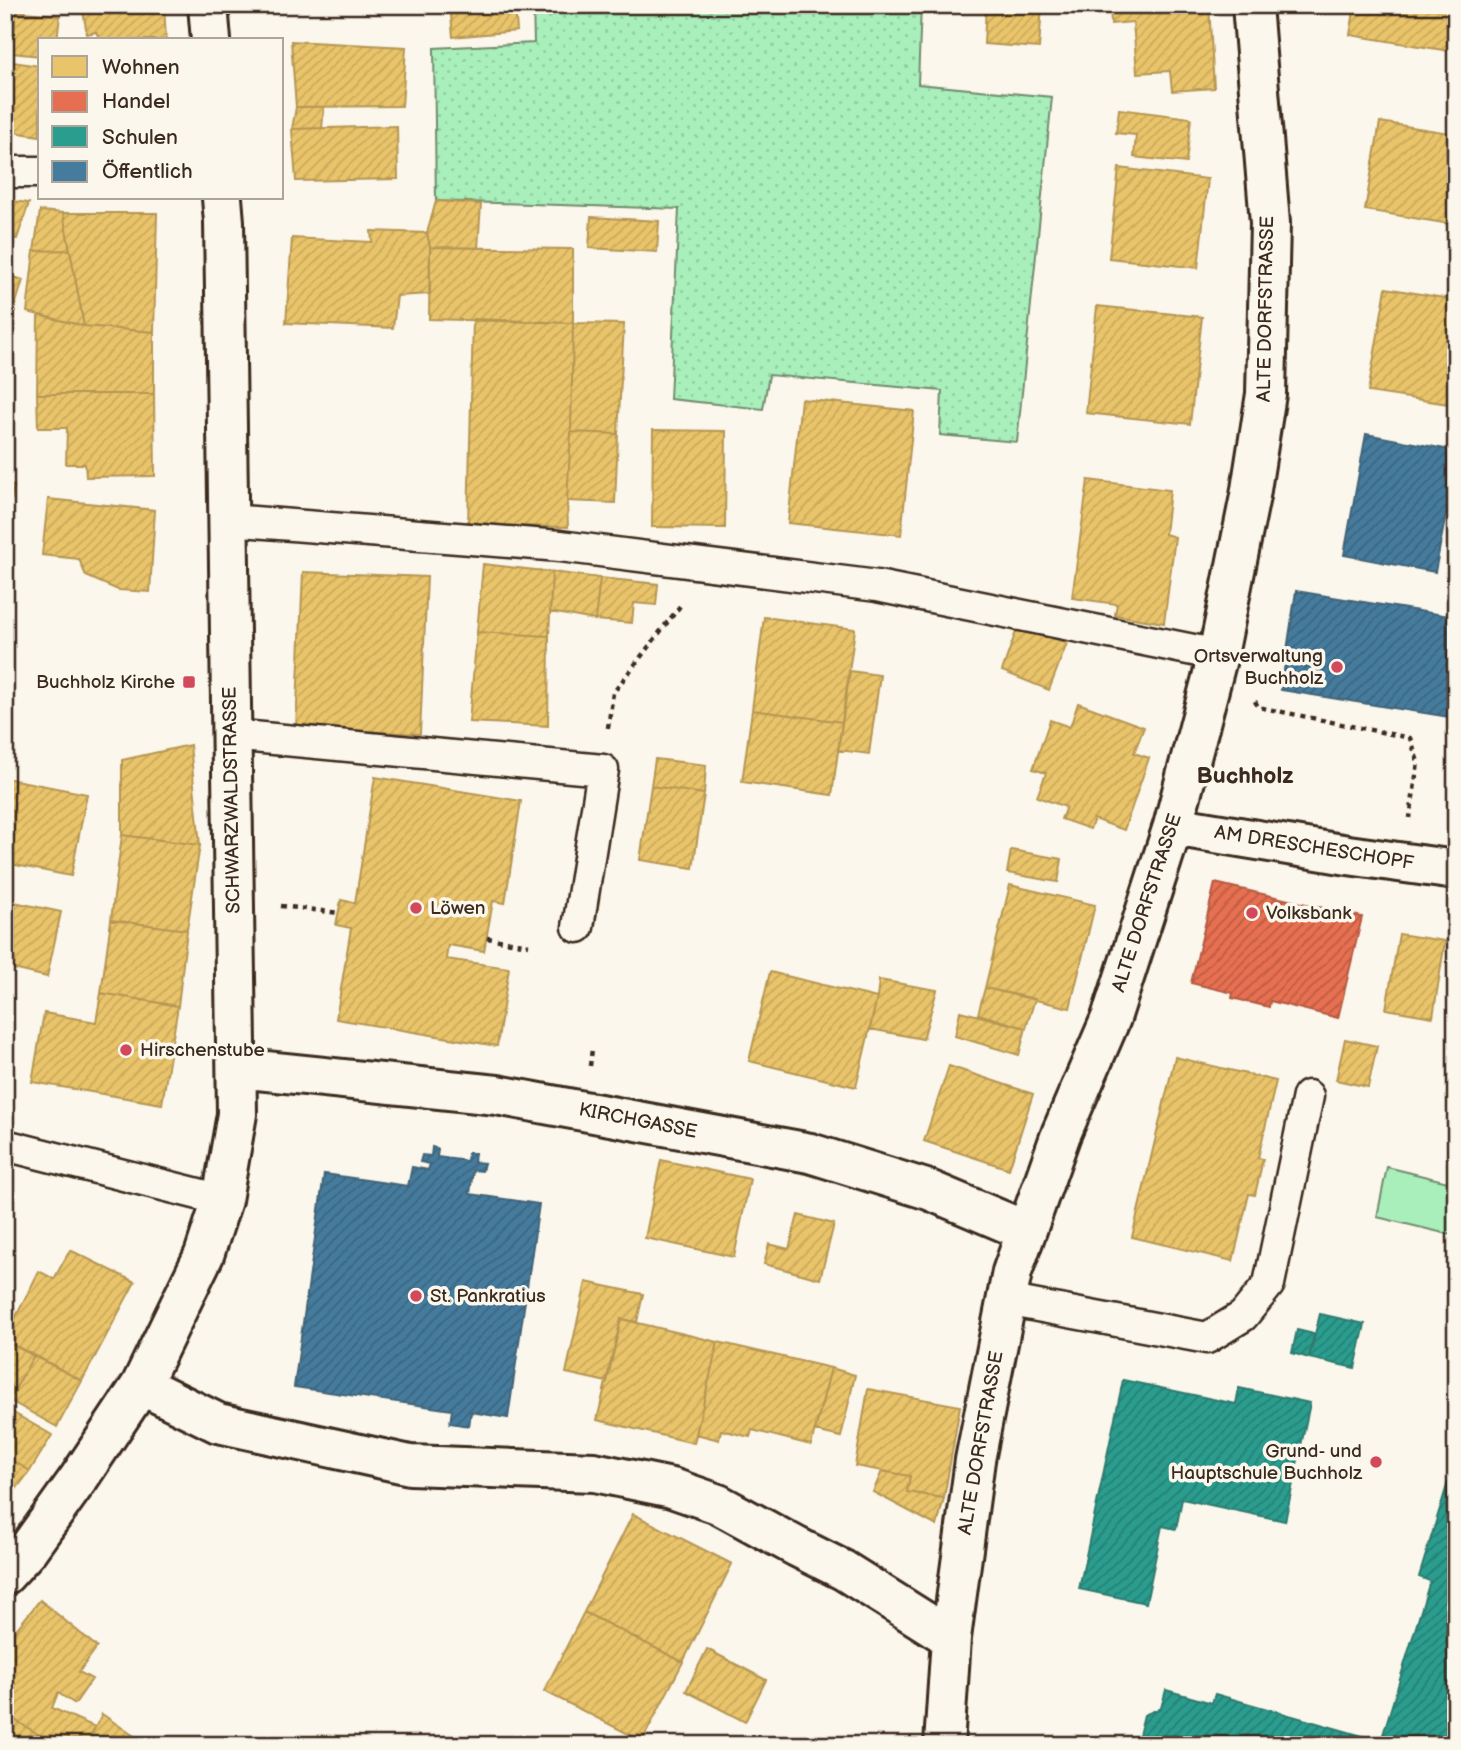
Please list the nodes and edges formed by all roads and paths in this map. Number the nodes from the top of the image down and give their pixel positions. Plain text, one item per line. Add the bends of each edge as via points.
1 (208, 5) edge
2 (1252, 5) edge
3 (211, 38) edge
4 (5, 172) edge
5 (38, 172) edge
6 (222, 200) edge
7 (228, 520) junction
8 (712, 565) junction
9 (1218, 654) junction
10 (1252, 696) dead end
11 (231, 735) junction
12 (603, 770) junction
13 (1173, 825) junction
14 (1403, 862) junction
15 (1456, 870) edge
16 (233, 901) junction
17 (339, 913) dead end
18 (578, 927) dead end
19 (487, 939) dead end
20 (529, 945) dead end
21 (237, 1069) junction
22 (1307, 1097) dead end
23 (5, 1145) edge
24 (222, 1200) junction
25 (1026, 1231) junction
26 (1006, 1300) junction
27 (141, 1385) junction
28 (5, 1575) edge
29 (951, 1638) junction
30 (944, 1745) edge

1 - 3 street
2 - 9 street, ALTE DORFSTRASSE via 1270,223 1266,394 1240,555
4 - 5 lane
6 - 7 street, SCHWARZWALDSTRASSE
7 - 8 lane via 560,546
7 - 11 street, SCHWARZWALDSTRASSE
8 - 9 lane via 877,586
8 - 12 path via 612,693
9 - 13 street, ALTE DORFSTRASSE
10 - 14 path via 1258,707 1410,738 1418,762
11 - 12 lane
11 - 16 street, SCHWARZWALDSTRASSE
12 - 18 lane
13 - 14 street, AM DRESCHESCHOPF
13 - 25 street, ALTE DORFSTRASSE via 1111,1018
14 - 15 street, AM DRESCHESCHOPF
16 - 17 path
16 - 21 street, SCHWARZWALDSTRASSE
19 - 20 path
21 - 24 street, SCHWARZWALDSTRASSE via 237,1114
21 - 25 street, KIRCHGASSE via 497,1095 810,1153 929,1190
22 - 26 lane via 1269,1284 1242,1317 1207,1338
23 - 24 lane
24 - 27 street, SCHWARZWALDSTRASSE via 204,1255
25 - 26 street, ALTE DORFSTRASSE
26 - 29 street, ALTE DORFSTRASSE via 975,1460
27 - 28 street, SCHWARZWALDSTRASSE via 79,1478
27 - 29 street via 218,1423 410,1465 594,1472 672,1488 718,1504 843,1570
29 - 30 street, ALTE DORFSTRASSE

